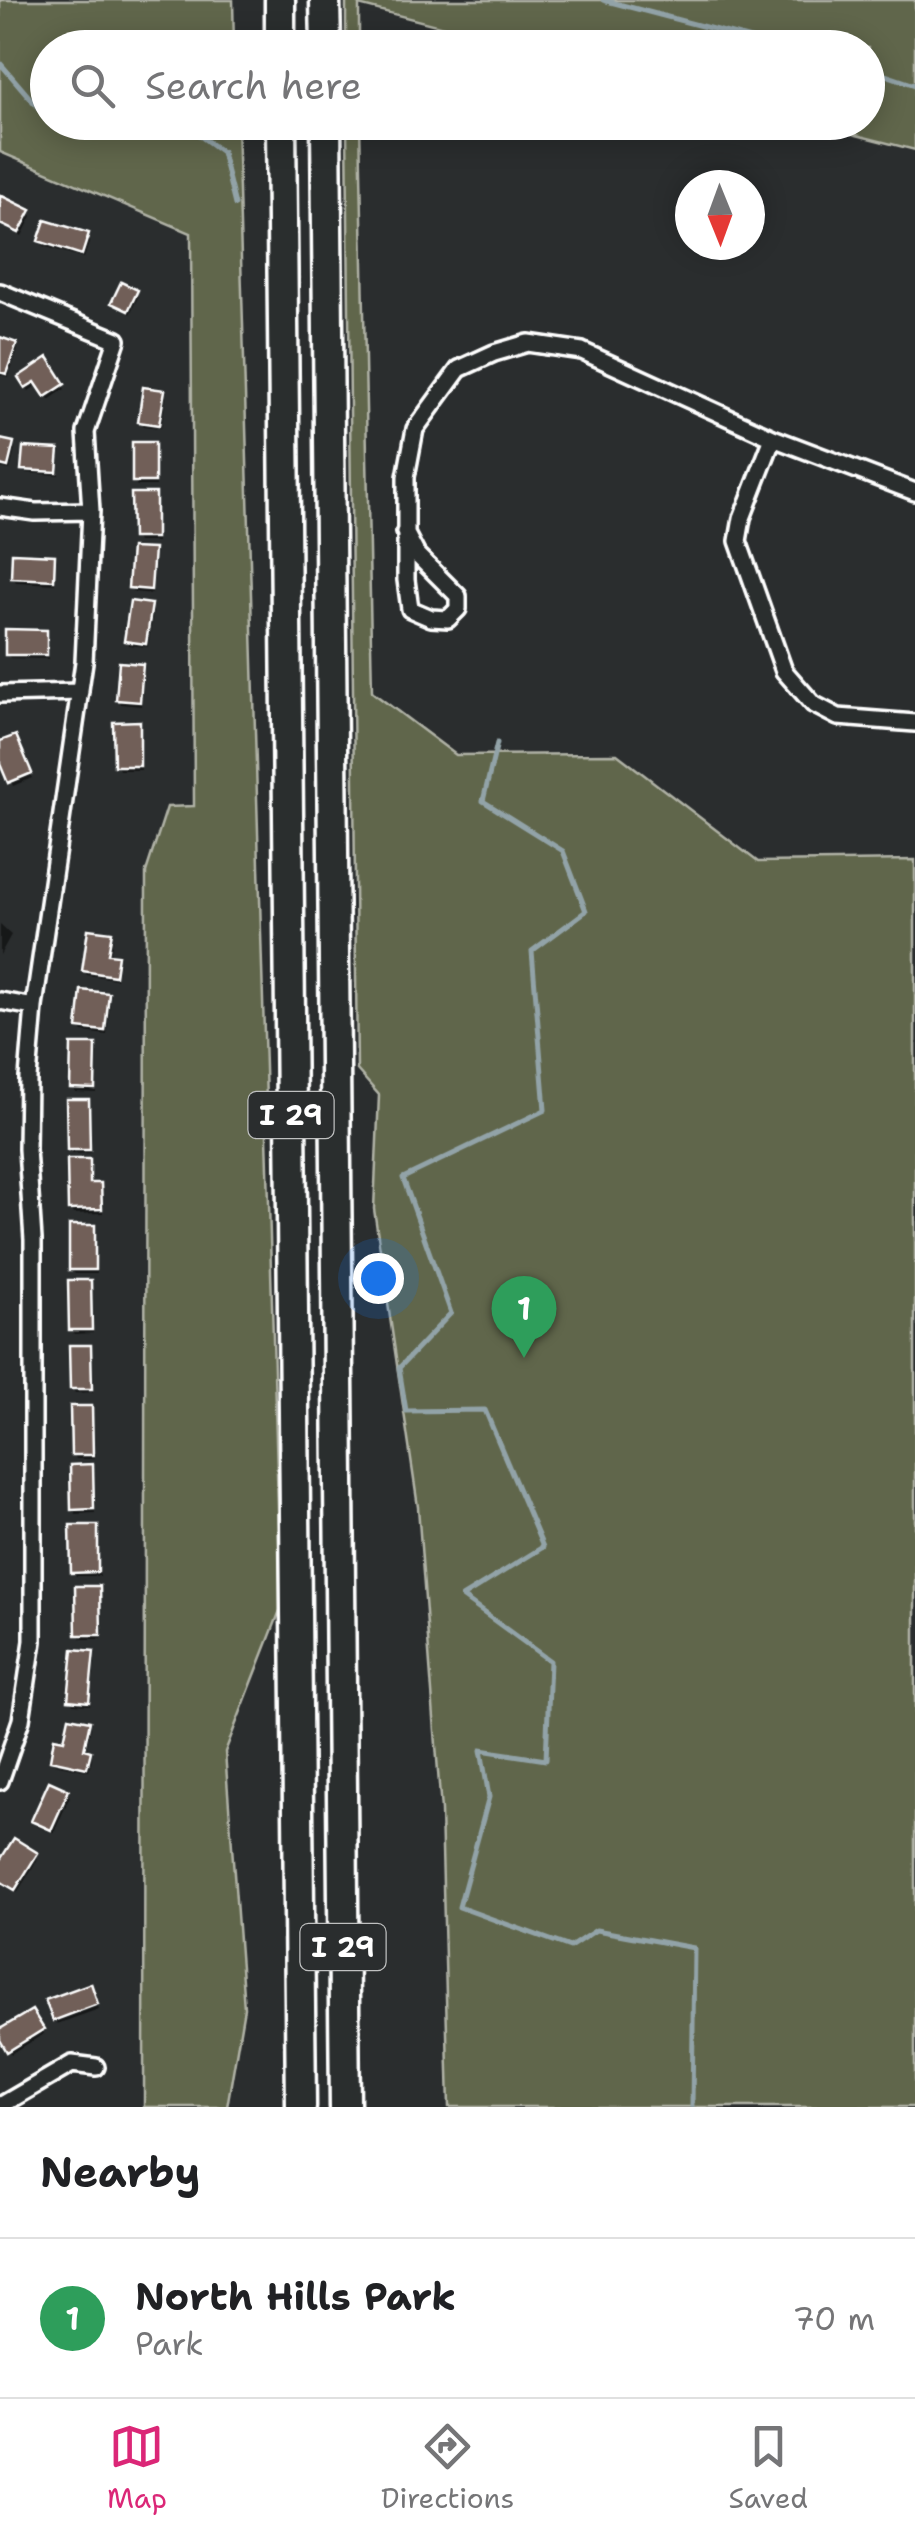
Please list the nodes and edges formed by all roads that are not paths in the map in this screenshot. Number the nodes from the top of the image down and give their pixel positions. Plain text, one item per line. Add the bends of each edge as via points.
1 (280, 0) edge
2 (325, 0) edge
3 (280, 30) edge
4 (326, 30) edge
5 (281, 140) edge
6 (326, 140) edge
7 (0, 292) edge
8 (773, 438) junction
9 (915, 492) edge
10 (0, 507) edge
11 (91, 511) junction
12 (405, 532) junction
13 (80, 692) junction
14 (0, 694) edge
15 (915, 723) edge
16 (0, 1001) edge
17 (34, 1006) junction
18 (0, 1781) edge
19 (96, 2068) dead end
20 (0, 2106) edge
21 (301, 2107) edge
22 (345, 2107) edge

1 - 3 highway
2 - 4 highway
5 - 21 highway, I 29
6 - 22 highway, I 29
7 - 11 street via 117,340 86,432
8 - 9 street
8 - 12 street via 582,351 528,343 459,369 416,429
8 - 15 street via 738,541 784,671 814,704 838,718
10 - 11 street
11 - 13 street
12 - 12 street via 410,610 448,619 458,609 458,596 417,555
13 - 14 street
13 - 17 street
16 - 17 street
17 - 18 street via 27,1149 33,1641 22,1720
19 - 20 street via 72,2064

